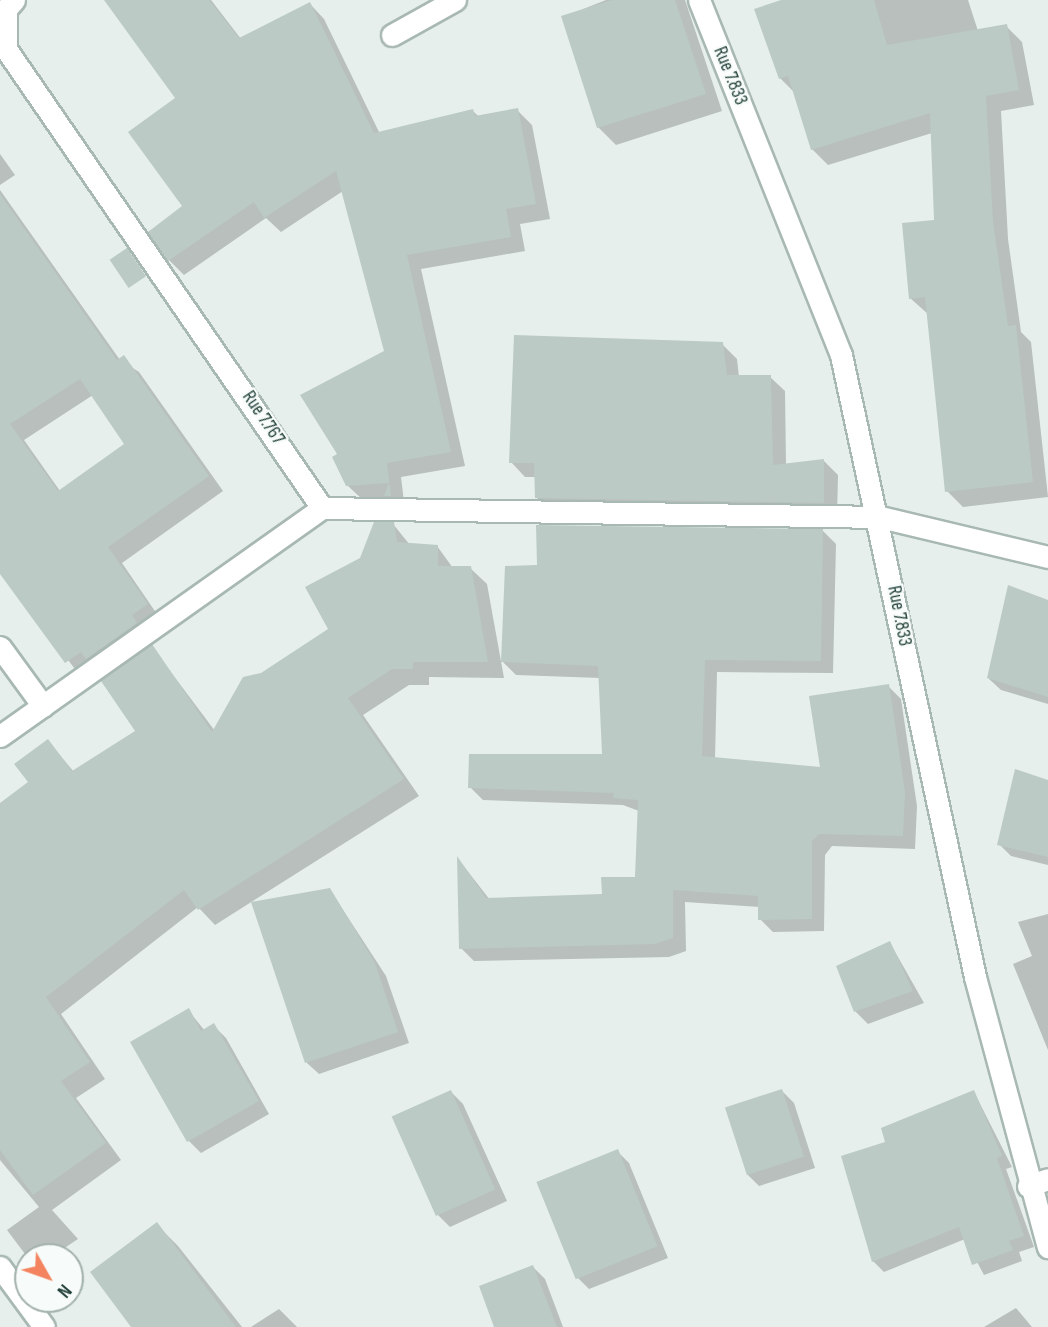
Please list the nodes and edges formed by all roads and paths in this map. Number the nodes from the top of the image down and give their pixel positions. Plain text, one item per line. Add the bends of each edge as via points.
1 (15, 0) edge
2 (455, 0) edge
3 (699, 0) edge
4 (392, 36) dead end
5 (322, 508) junction
6 (880, 517) junction
7 (1048, 557) edge
8 (0, 647) edge
9 (43, 706) junction
10 (0, 736) edge
11 (1038, 1183) edge
12 (1048, 1247) edge
13 (0, 1266) edge
14 (44, 1327) edge

1 - 5 street, Rue 7.767 via 6,9 6,49
2 - 4 street
3 - 6 street, Rue 7.833 via 841,355
5 - 6 street
5 - 9 street
6 - 7 street
6 - 11 street, Rue 7.833 via 936,804
8 - 9 street
9 - 10 street
11 - 12 street, Rue 7.833
13 - 14 street

